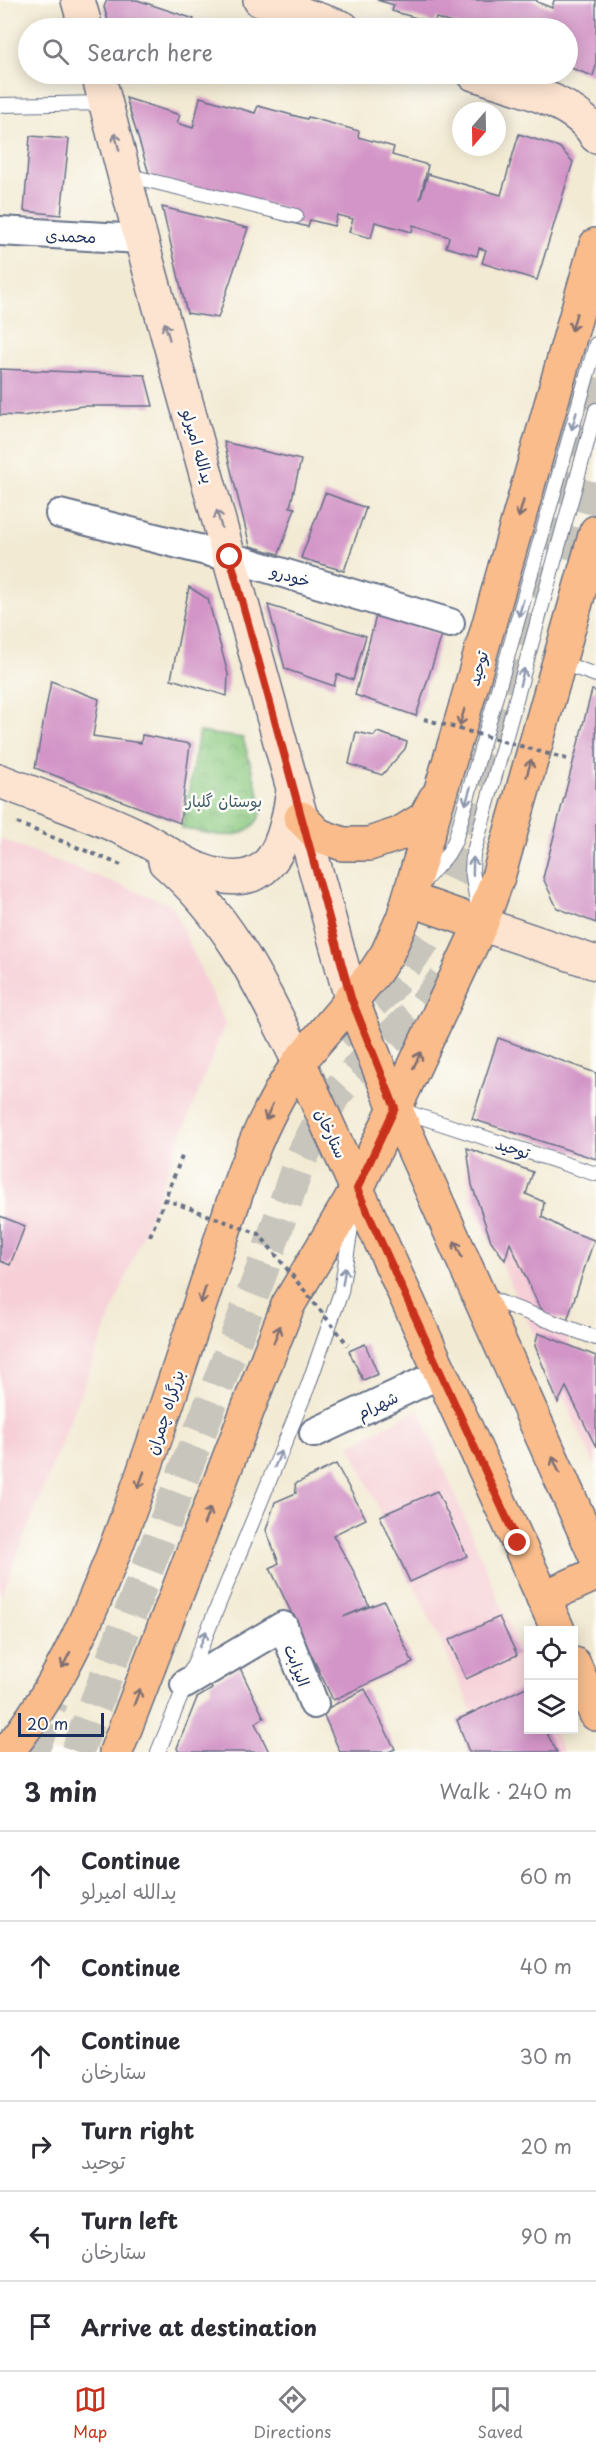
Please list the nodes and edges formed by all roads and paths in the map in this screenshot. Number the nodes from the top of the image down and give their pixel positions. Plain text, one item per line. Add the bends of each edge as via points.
1 (78, 0) edge
2 (260, 0) edge
3 (83, 18) edge
4 (313, 18) edge
5 (503, 84) edge
6 (102, 88) edge
7 (0, 105) edge
8 (596, 136) edge
9 (126, 175) junction
10 (296, 216) dead end
11 (0, 231) edge
12 (141, 238) junction
13 (596, 245) edge
14 (596, 344) edge
15 (596, 410) edge
16 (60, 514) dead end
17 (596, 532) tunnel mouth
18 (230, 557) junction
19 (450, 623) dead end
20 (559, 662) junction
21 (596, 675) edge
22 (424, 719) dead end
23 (570, 760) dead end
24 (0, 782) edge
25 (440, 790) junction
26 (297, 803) junction
27 (11, 821) dead end
28 (132, 833) junction
29 (122, 865) dead end
30 (409, 899) junction
31 (481, 924) junction
32 (596, 963) edge
33 (351, 998) junction
34 (299, 1062) junction
35 (395, 1108) junction
36 (183, 1154) dead end
37 (596, 1174) edge
38 (357, 1189) junction
39 (164, 1199) junction
40 (150, 1236) dead end
41 (478, 1294) junction
42 (596, 1338) edge
43 (348, 1345) dead end
44 (440, 1374) junction
45 (314, 1433) dead end
46 (584, 1506) edge
47 (596, 1557) edge
48 (596, 1574) edge
49 (543, 1598) junction
50 (556, 1626) edge
51 (578, 1675) edge
52 (185, 1684) junction
53 (314, 1704) dead end
54 (596, 1714) edge
55 (7, 1752) edge
56 (116, 1752) edge
57 (158, 1752) edge

1 - 3 street
2 - 4 street
5 - 8 street via 553,101 580,117
6 - 7 lane
9 -> 6 street, یدالله امیرلو
9 - 10 lane
9 - 12 street, یدالله امیرلو
11 - 12 street, محمدی
18 -> 12 street, یدالله امیرلو
13 -> 25 main road, توحید
14 -> 30 lane via 455,841
31 -> 15 lane via 473,855
16 - 18 street, خودرو
17 - 20 main road
18 - 19 street, خودرو
18 - 26 street, یدالله امیرلو
20 - 21 lane
31 -> 20 main road
22 - 23 path, bridge
24 - 28 street
25 - 26 main road via 425,818 399,834 369,844 343,844 318,836
25 - 30 main road, توحید
26 - 28 street via 271,862 260,872 241,877 200,870
26 - 33 street, یدالله امیرلو
27 - 29 path
28 - 34 street via 186,881 230,933 252,967
30 - 31 main road
30 - 33 main road, توحید via 387,954
31 - 32 street
35 -> 31 main road
33 - 34 main road, توحید
33 - 35 main road
34 - 38 main road, ستارخان
34 -> 55 main road, بزرگراه چمران via 272,1104 237,1191 153,1449 97,1596 48,1694
35 - 37 lane, توحید
35 - 38 main road
41 -> 35 main road
36 - 39 path
38 - 44 main road, ستارخان
52 -> 38 lane via 308,1386 338,1302
56 -> 38 main road via 288,1305
39 - 40 path
39 - 43 path, bridge via 259,1234
41 - 42 lane
46 -> 41 main road
44 - 45 street, شهرام
44 - 49 main road, ستارخان
46 - 47 main road
48 - 49 main road
49 - 50 main road, ستارخان
51 - 54 main road
52 - 53 street, الیزابت via 283,1626
52 - 57 lane

